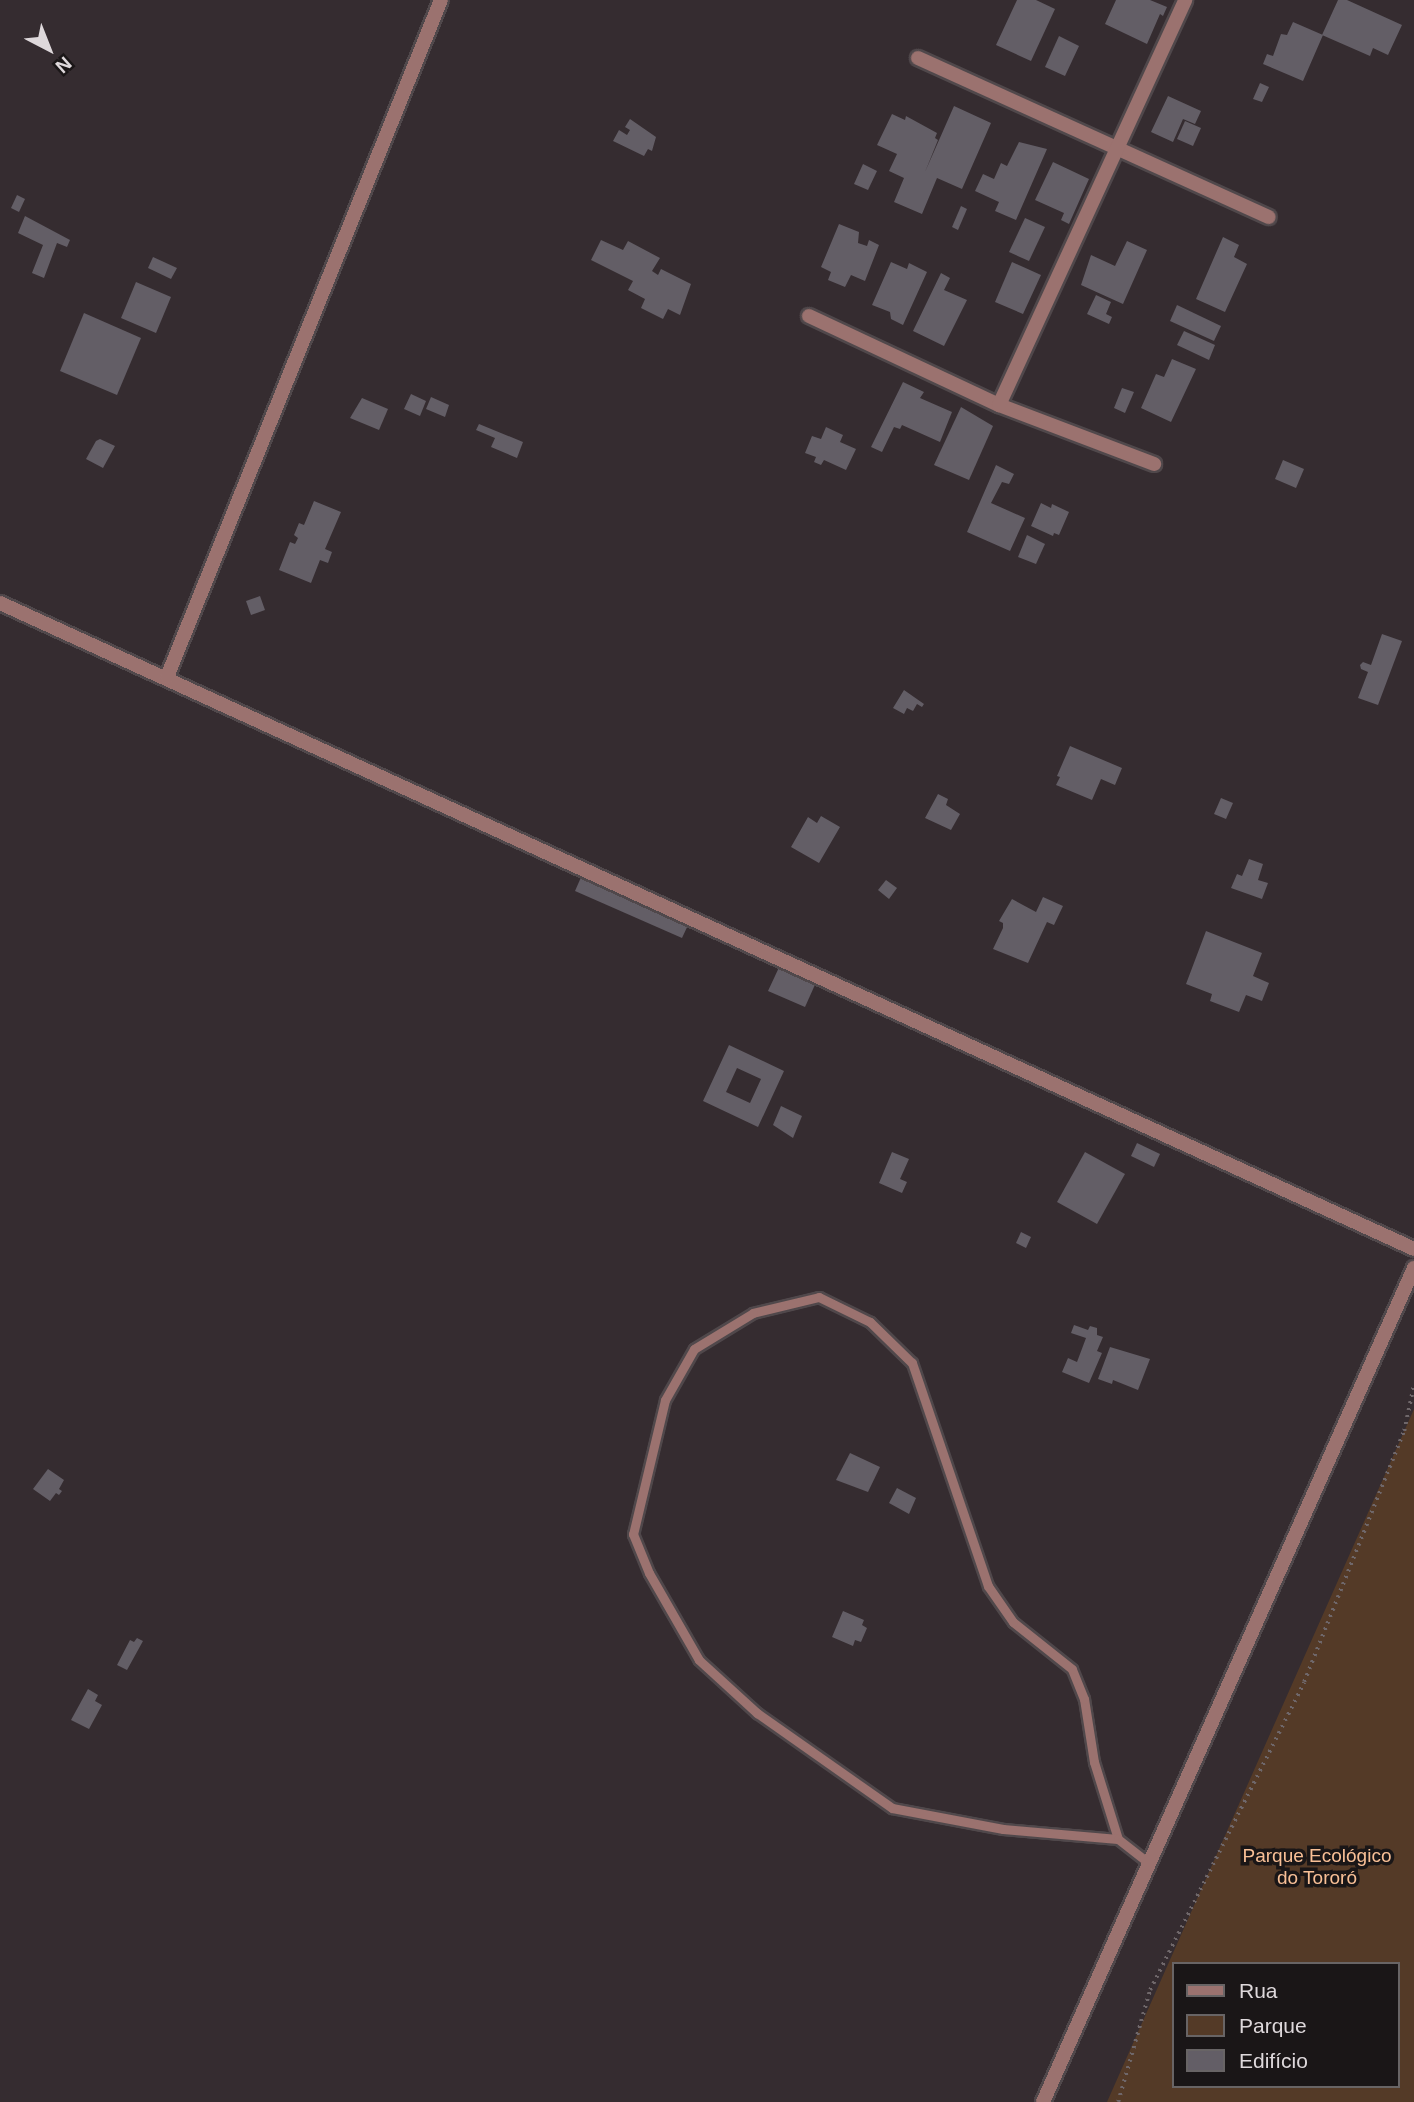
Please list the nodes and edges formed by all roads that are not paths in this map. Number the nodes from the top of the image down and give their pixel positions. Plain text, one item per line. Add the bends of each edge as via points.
1 (442, 0) edge
2 (1185, 0) edge
3 (918, 58) dead end
4 (1117, 147) junction
5 (1269, 217) dead end
6 (808, 316) dead end
7 (999, 405) junction
8 (1154, 464) dead end
9 (0, 603) edge
10 (167, 677) junction
11 (1414, 1249) edge
12 (1414, 1268) edge
13 (1118, 1839) junction
14 (1149, 1863) junction
15 (1043, 2102) edge

1 - 10 street
2 - 4 street
3 - 4 street
4 - 5 street
4 - 7 street
6 - 7 street
7 - 8 street
9 - 10 street
10 - 11 street
12 - 14 street
13 - 13 lane via 1003,1829 892,1808 757,1713 699,1660 649,1573 633,1534 666,1400 694,1349 753,1313 819,1297 870,1322 912,1363 988,1586 1013,1622 1072,1669 1084,1699 1094,1762
13 - 14 lane
14 - 15 street

